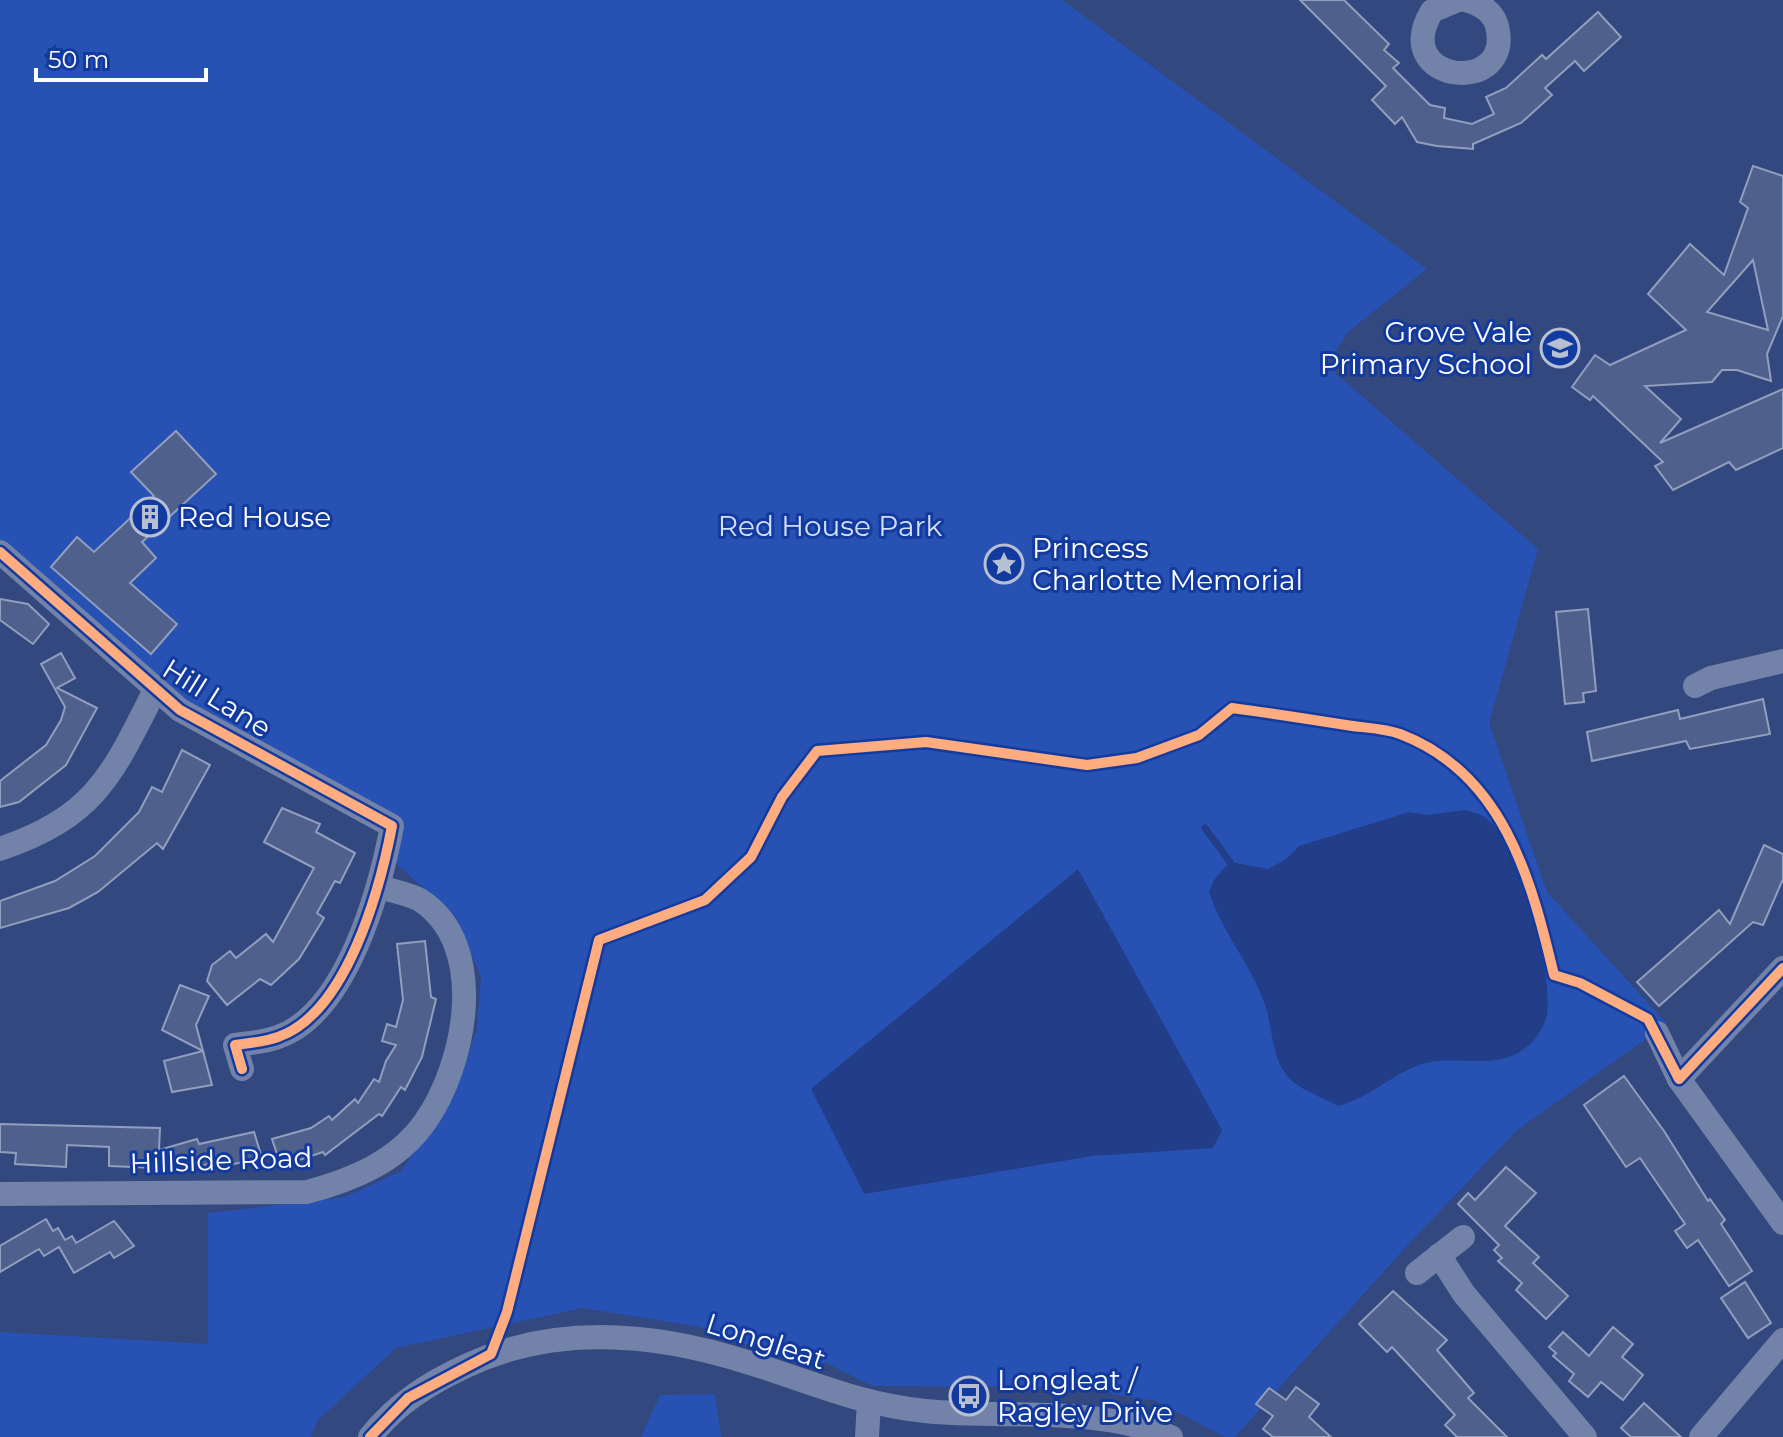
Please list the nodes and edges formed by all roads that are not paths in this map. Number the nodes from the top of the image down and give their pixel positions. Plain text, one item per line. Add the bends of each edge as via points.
1 (1458, 0) edge
2 (1465, 0) edge
3 (1426, 6) edge
4 (0, 552) edge
5 (1783, 661) edge
6 (1695, 686) dead end
7 (155, 690) junction
8 (0, 849) edge
9 (380, 887) junction
10 (1783, 968) edge
11 (1657, 1033) dead end
12 (235, 1046) dead end
13 (1679, 1079) junction
14 (0, 1194) edge
15 (1783, 1223) edge
16 (1463, 1237) dead end
17 (1439, 1255) junction
18 (1417, 1273) dead end
19 (1783, 1340) edge
20 (869, 1402) junction
21 (370, 1437) edge
22 (867, 1437) edge
23 (1171, 1437) edge
24 (1585, 1437) edge
25 (1701, 1437) edge

1 - 3 street
2 - 3 street via 1488,11 1499,38 1487,65 1460,75 1445,72 1425,51
4 - 7 street, Hill Lane
5 - 6 street
7 - 8 street via 116,767 91,799 37,836
7 - 9 street, Hill Lane via 180,710 392,826
9 - 12 street via 351,956 315,1012 280,1037
9 - 14 street, Hillside Road via 420,900 444,924 464,969 465,1020 445,1080 425,1122 393,1154 352,1180 307,1192
10 - 13 street
11 - 13 street
13 - 15 street
16 - 17 street
17 - 18 street
17 - 24 street via 1464,1294
19 - 25 street
20 - 21 street, Longleat via 751,1363 633,1335 541,1340 491,1354 439,1378 408,1398
20 - 22 street
20 - 23 street, Longleat via 924,1411 1117,1419

